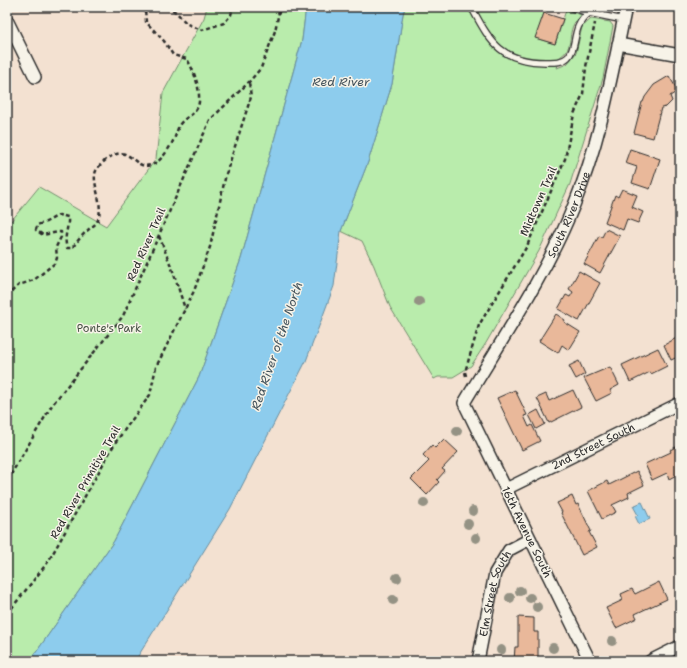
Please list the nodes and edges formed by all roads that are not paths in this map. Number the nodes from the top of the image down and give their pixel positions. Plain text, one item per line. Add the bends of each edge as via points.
1 (469, 7) edge
2 (570, 7) edge
3 (626, 7) edge
4 (589, 13) junction
5 (7, 20) edge
6 (624, 20) junction
7 (618, 44) junction
8 (680, 55) edge
9 (35, 77) dead end
10 (464, 403) joint
11 (680, 403) edge
12 (506, 489) junction
13 (530, 539) junction
14 (680, 646) edge
15 (478, 661) edge
16 (590, 661) edge
17 (650, 661) edge

1 - 4 lane via 502,51 531,62 559,62 567,58 572,52 578,26
2 - 4 lane
3 - 6 street, South River Drive
4 - 6 lane
5 - 9 street
6 - 7 street, South River Drive
7 - 8 street
7 - 10 street, South River Drive via 598,139 574,206 548,264
10 - 12 street, 16th Avenue South
11 - 12 street, 2nd Street South
12 - 13 street, 16th Avenue South
13 - 15 street, Elm Street South via 509,550 495,573
13 - 16 street, 16th Avenue South
14 - 17 street

